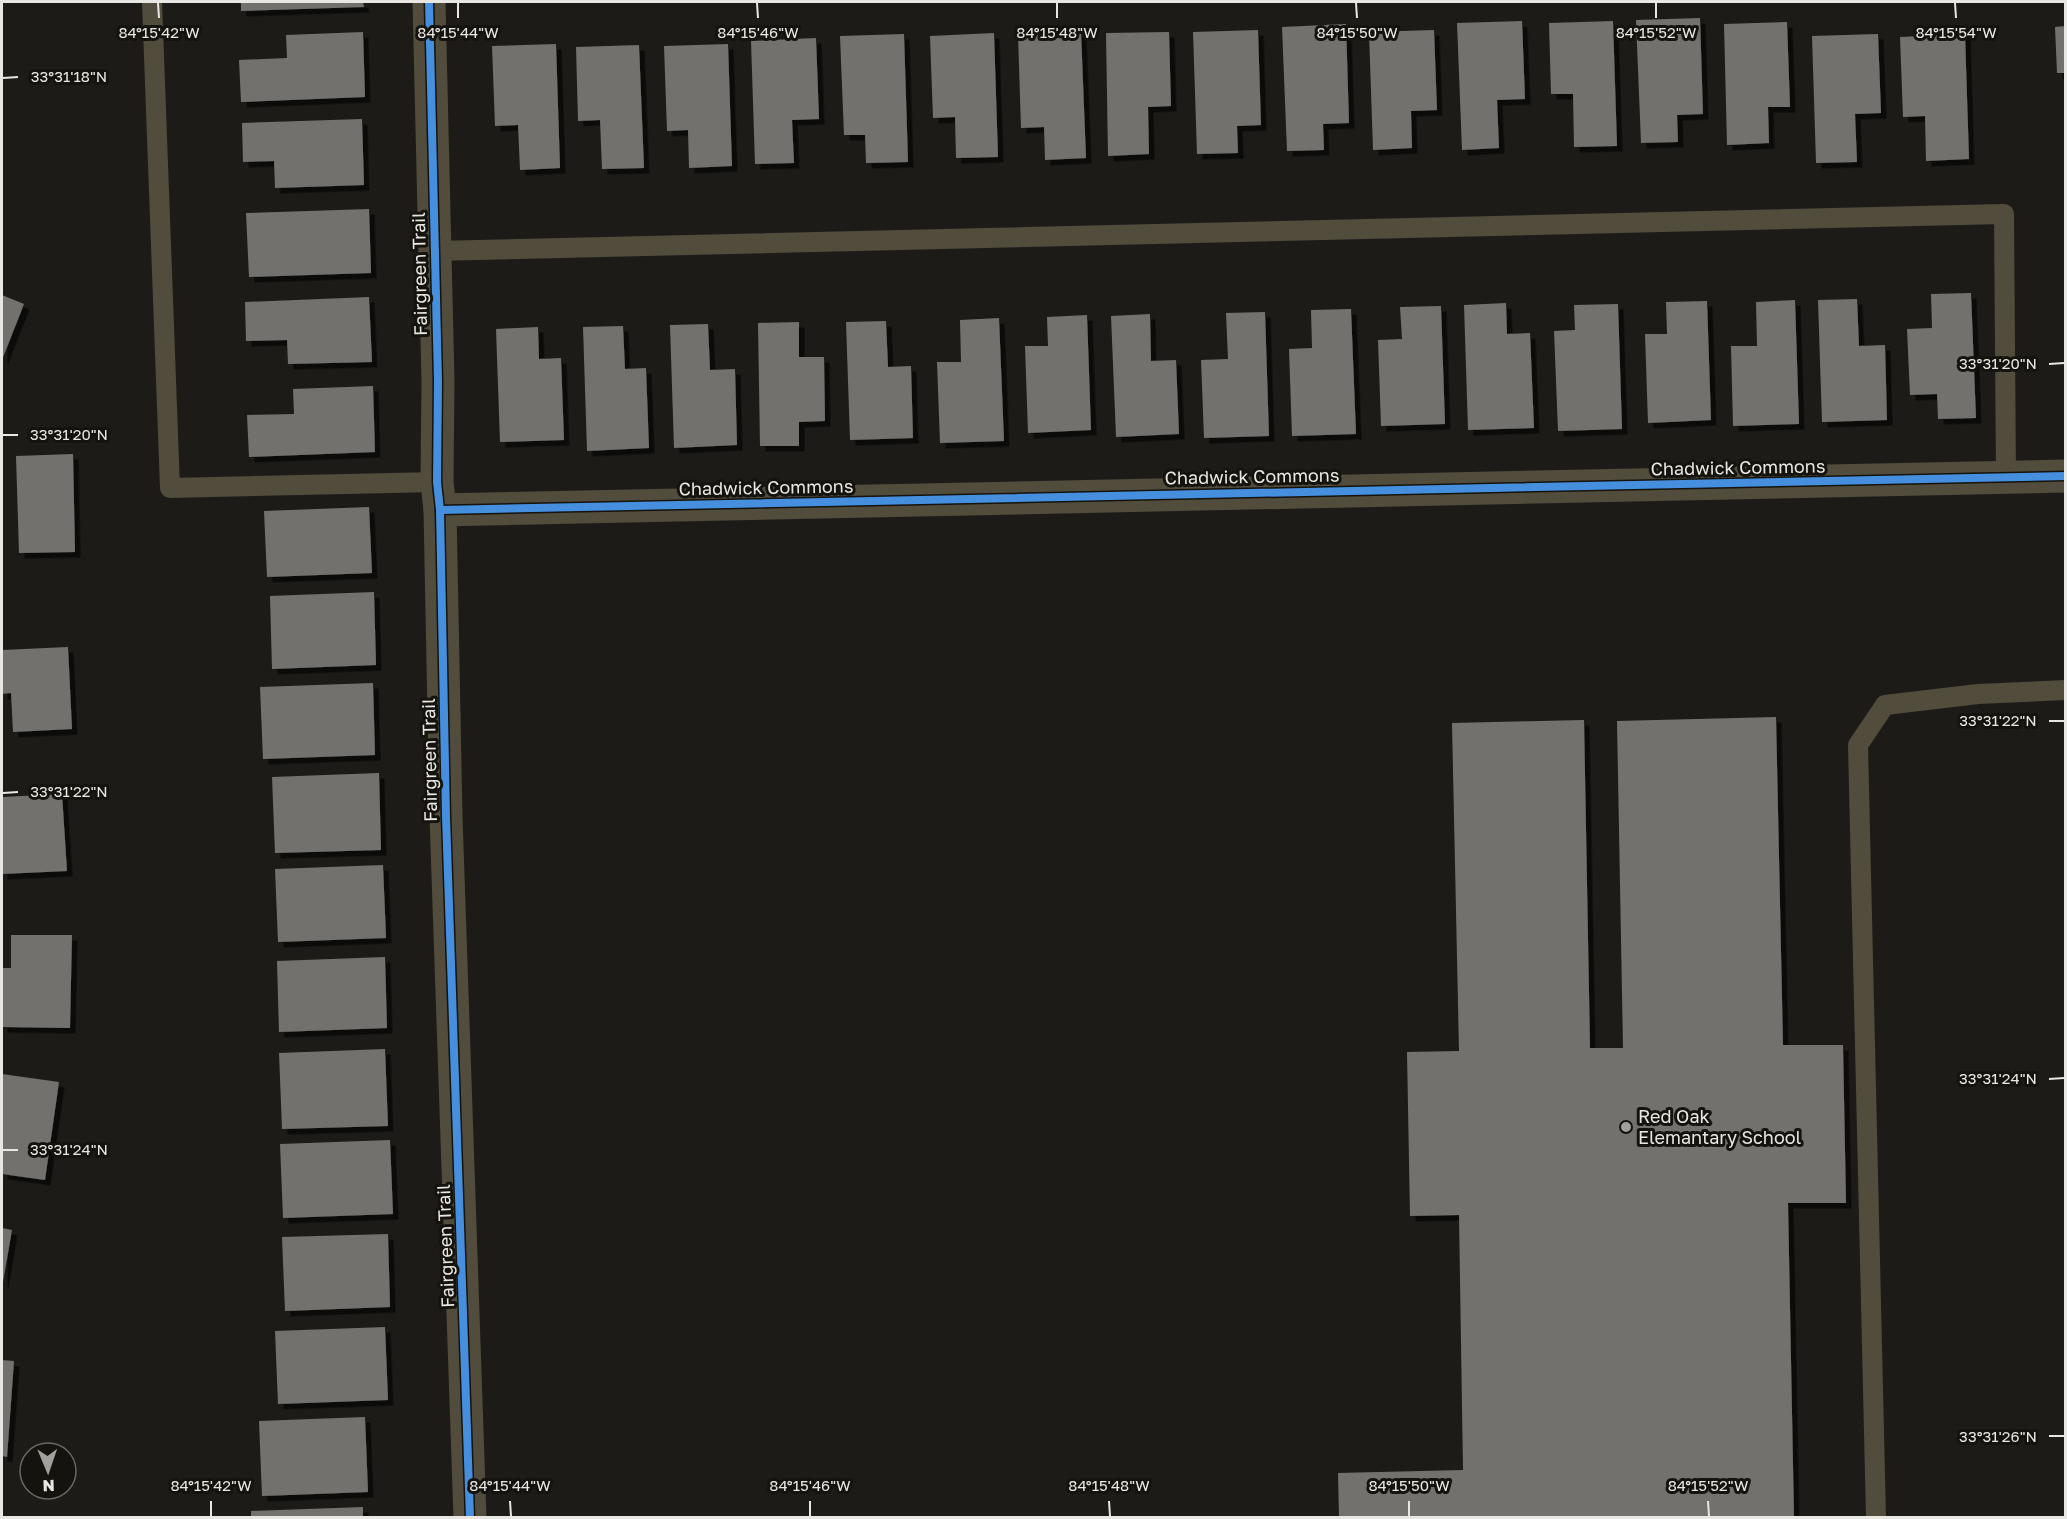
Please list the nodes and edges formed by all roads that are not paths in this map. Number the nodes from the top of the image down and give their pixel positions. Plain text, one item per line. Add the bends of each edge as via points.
1 (152, 2) edge
2 (429, 2) edge
3 (434, 251) junction
4 (2066, 476) edge
5 (2006, 478) junction
6 (439, 496) junction
7 (2066, 690) edge
8 (470, 1518) edge
9 (1876, 1518) edge

1 - 6 lane via 170,488
2 - 3 street, Fairgreen Trail
3 - 5 lane via 2004,214
3 - 6 street, Fairgreen Trail
4 - 5 street, Chadwick Commons
5 - 6 street, Chadwick Commons via 1459,488
6 - 8 street, Fairgreen Trail
7 - 9 lane via 1978,694 1885,705 1858,745

